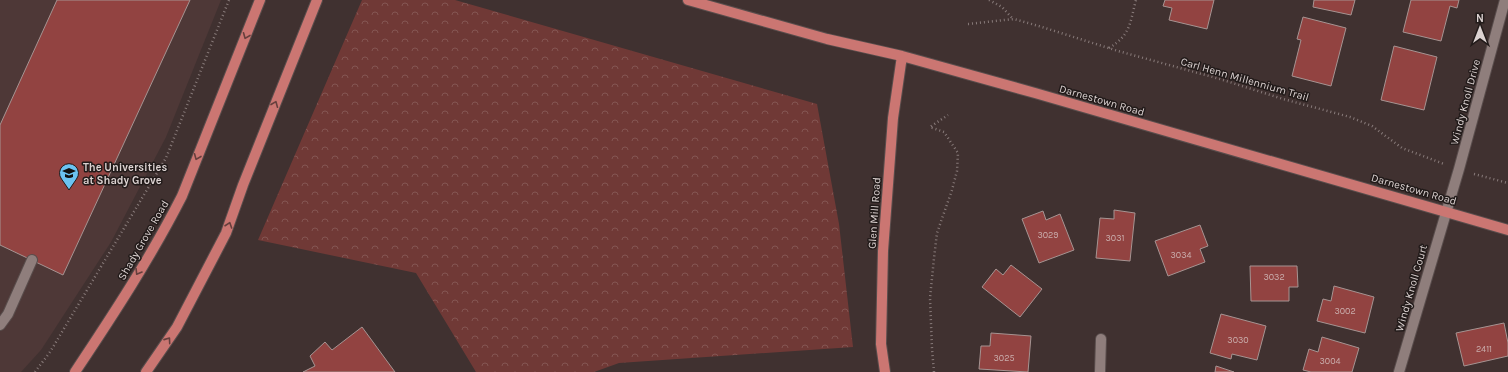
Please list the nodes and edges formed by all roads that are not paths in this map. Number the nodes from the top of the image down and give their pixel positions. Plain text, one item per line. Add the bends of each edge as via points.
1 (260, 0) edge
2 (316, 0) edge
3 (688, 0) edge
4 (1505, 0) edge
5 (902, 56) junction
6 (1446, 211) junction
7 (1508, 230) edge
8 (32, 260) dead end
9 (0, 325) edge
10 (1101, 339) dead end
11 (75, 372) edge
12 (146, 372) edge
13 (885, 372) edge
14 (1100, 372) edge
15 (1399, 372) edge

1 -> 11 main road, Shady Grove Road via 182,196 112,317
12 -> 2 main road via 177,327 226,233
3 - 5 main road, Darnestown Road via 827,39
4 - 6 street, Windy Knoll Drive
5 - 6 main road, Darnestown Road
5 - 13 main road, Glen Mill Road via 893,118 883,251 881,344
6 - 7 main road, Darnestown Road
6 - 15 street, Windy Knoll Court
8 - 9 street via 8,314
10 - 14 street

